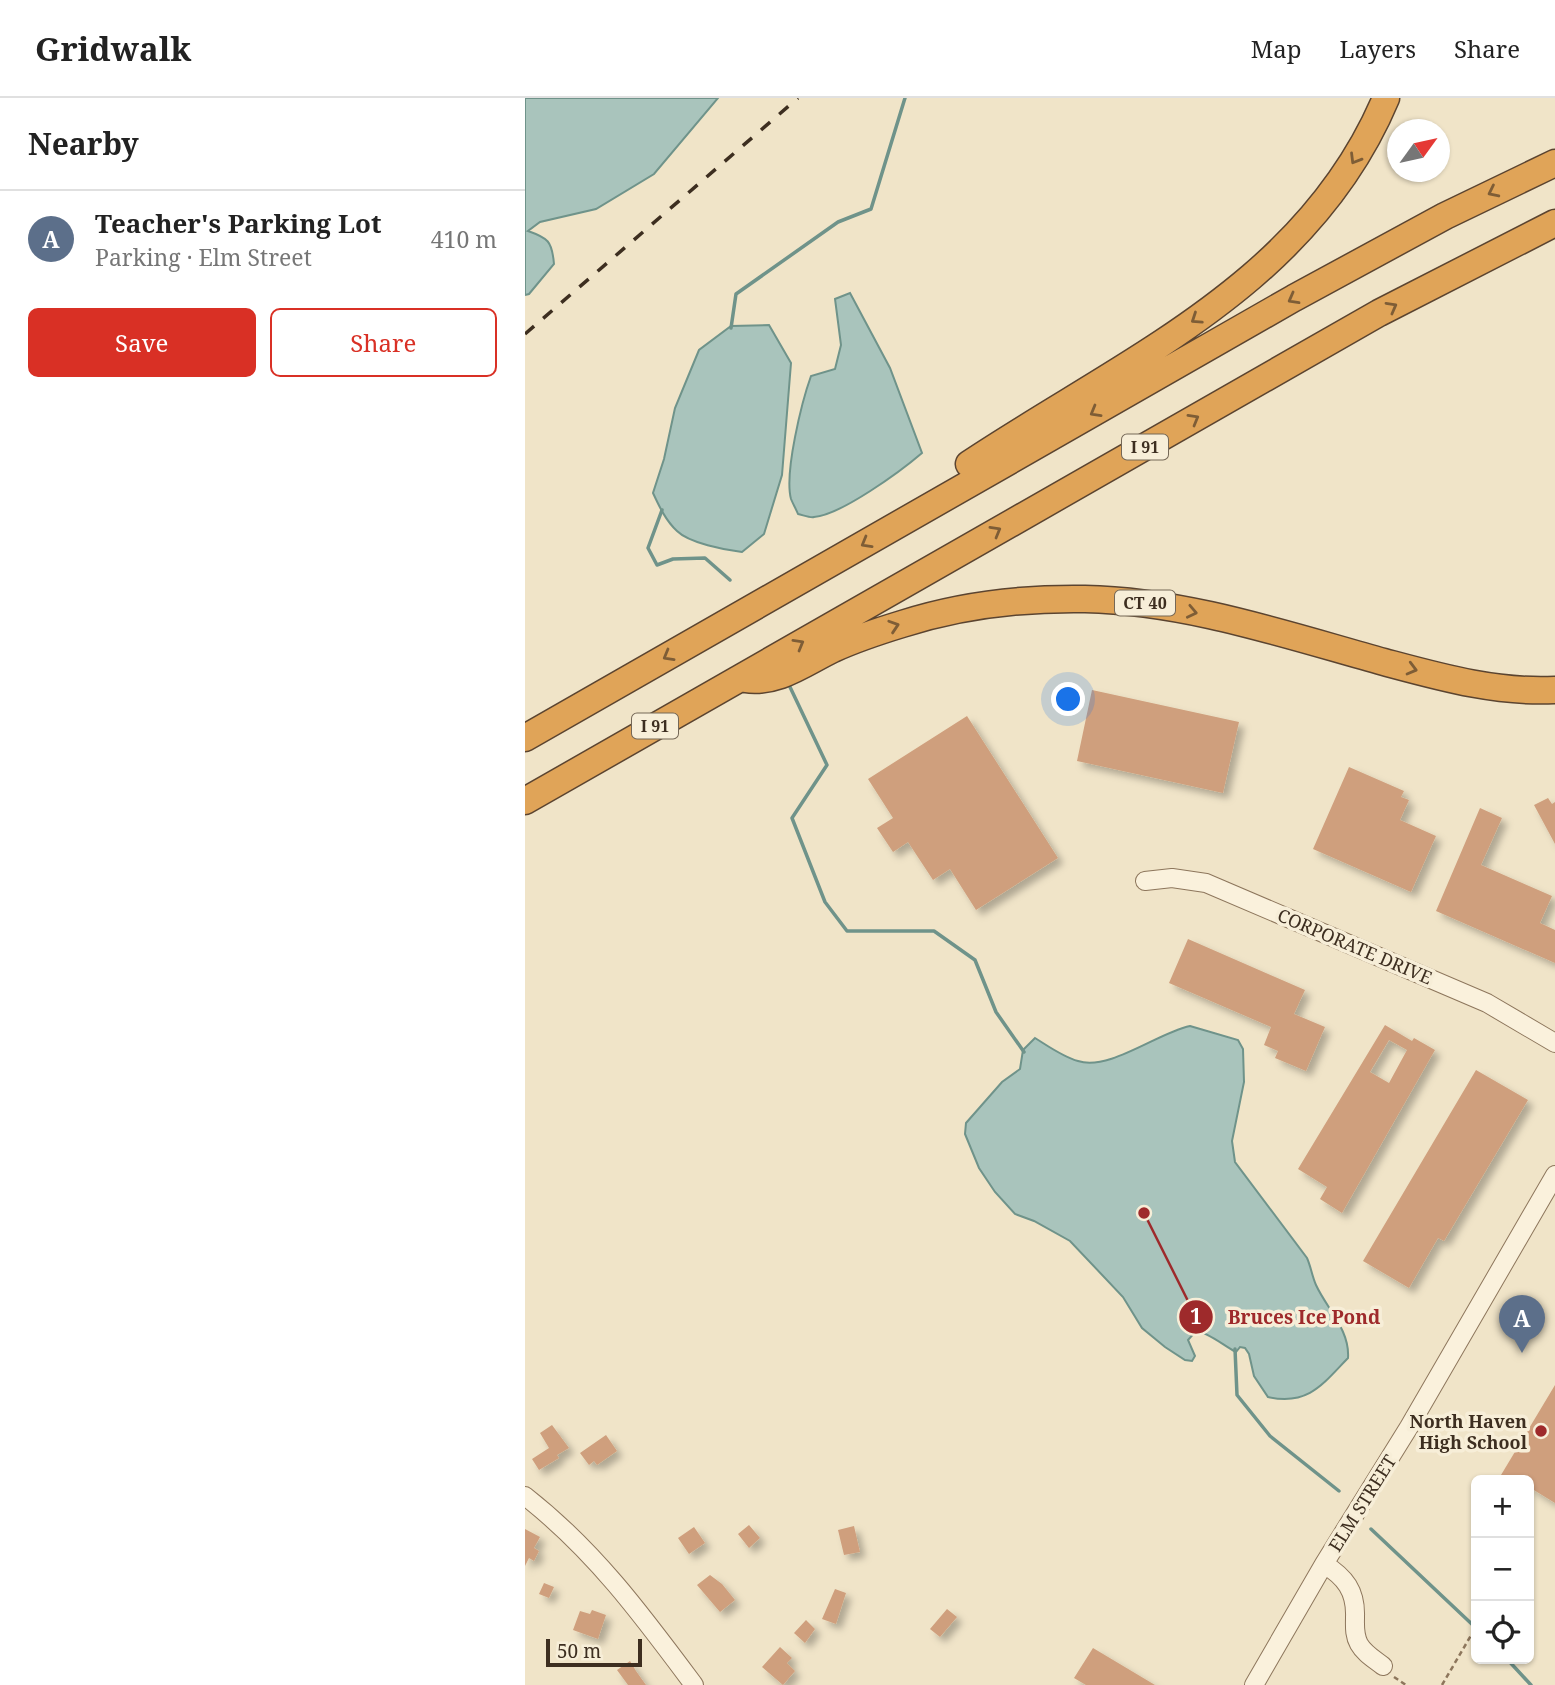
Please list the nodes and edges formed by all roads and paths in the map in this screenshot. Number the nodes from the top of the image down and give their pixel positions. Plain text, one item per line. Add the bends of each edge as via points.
1 (1386, 98) edge
2 (1555, 163) edge
3 (1555, 223) edge
4 (925, 509) junction
5 (740, 678) junction
6 (1555, 690) edge
7 (525, 738) edge
8 (525, 801) edge
9 (1145, 881) dead end
10 (1555, 1043) edge
11 (1555, 1175) edge
12 (525, 1496) edge
13 (1324, 1564) junction
14 (1471, 1634) edge
15 (1383, 1666) dead end
16 (694, 1685) edge
17 (1254, 1685) edge
18 (1442, 1685) edge

1 -> 4 highway via 1337,187 1269,263 1170,337 966,466
2 -> 4 highway via 1294,298
5 -> 3 highway, I 91 via 1367,320
4 -> 7 highway
5 -> 6 highway, CT 40 via 776,678 864,637 946,612 1084,599 1198,613 1467,683
5 - 8 highway, I 91
9 - 10 street, CORPORATE DRIVE via 1172,878 1206,883 1487,1003
11 - 13 street, ELM STREET
12 - 16 street via 603,1568
13 - 15 street via 1351,1589 1357,1639
13 - 17 street, ELM STREET
14 - 18 path

